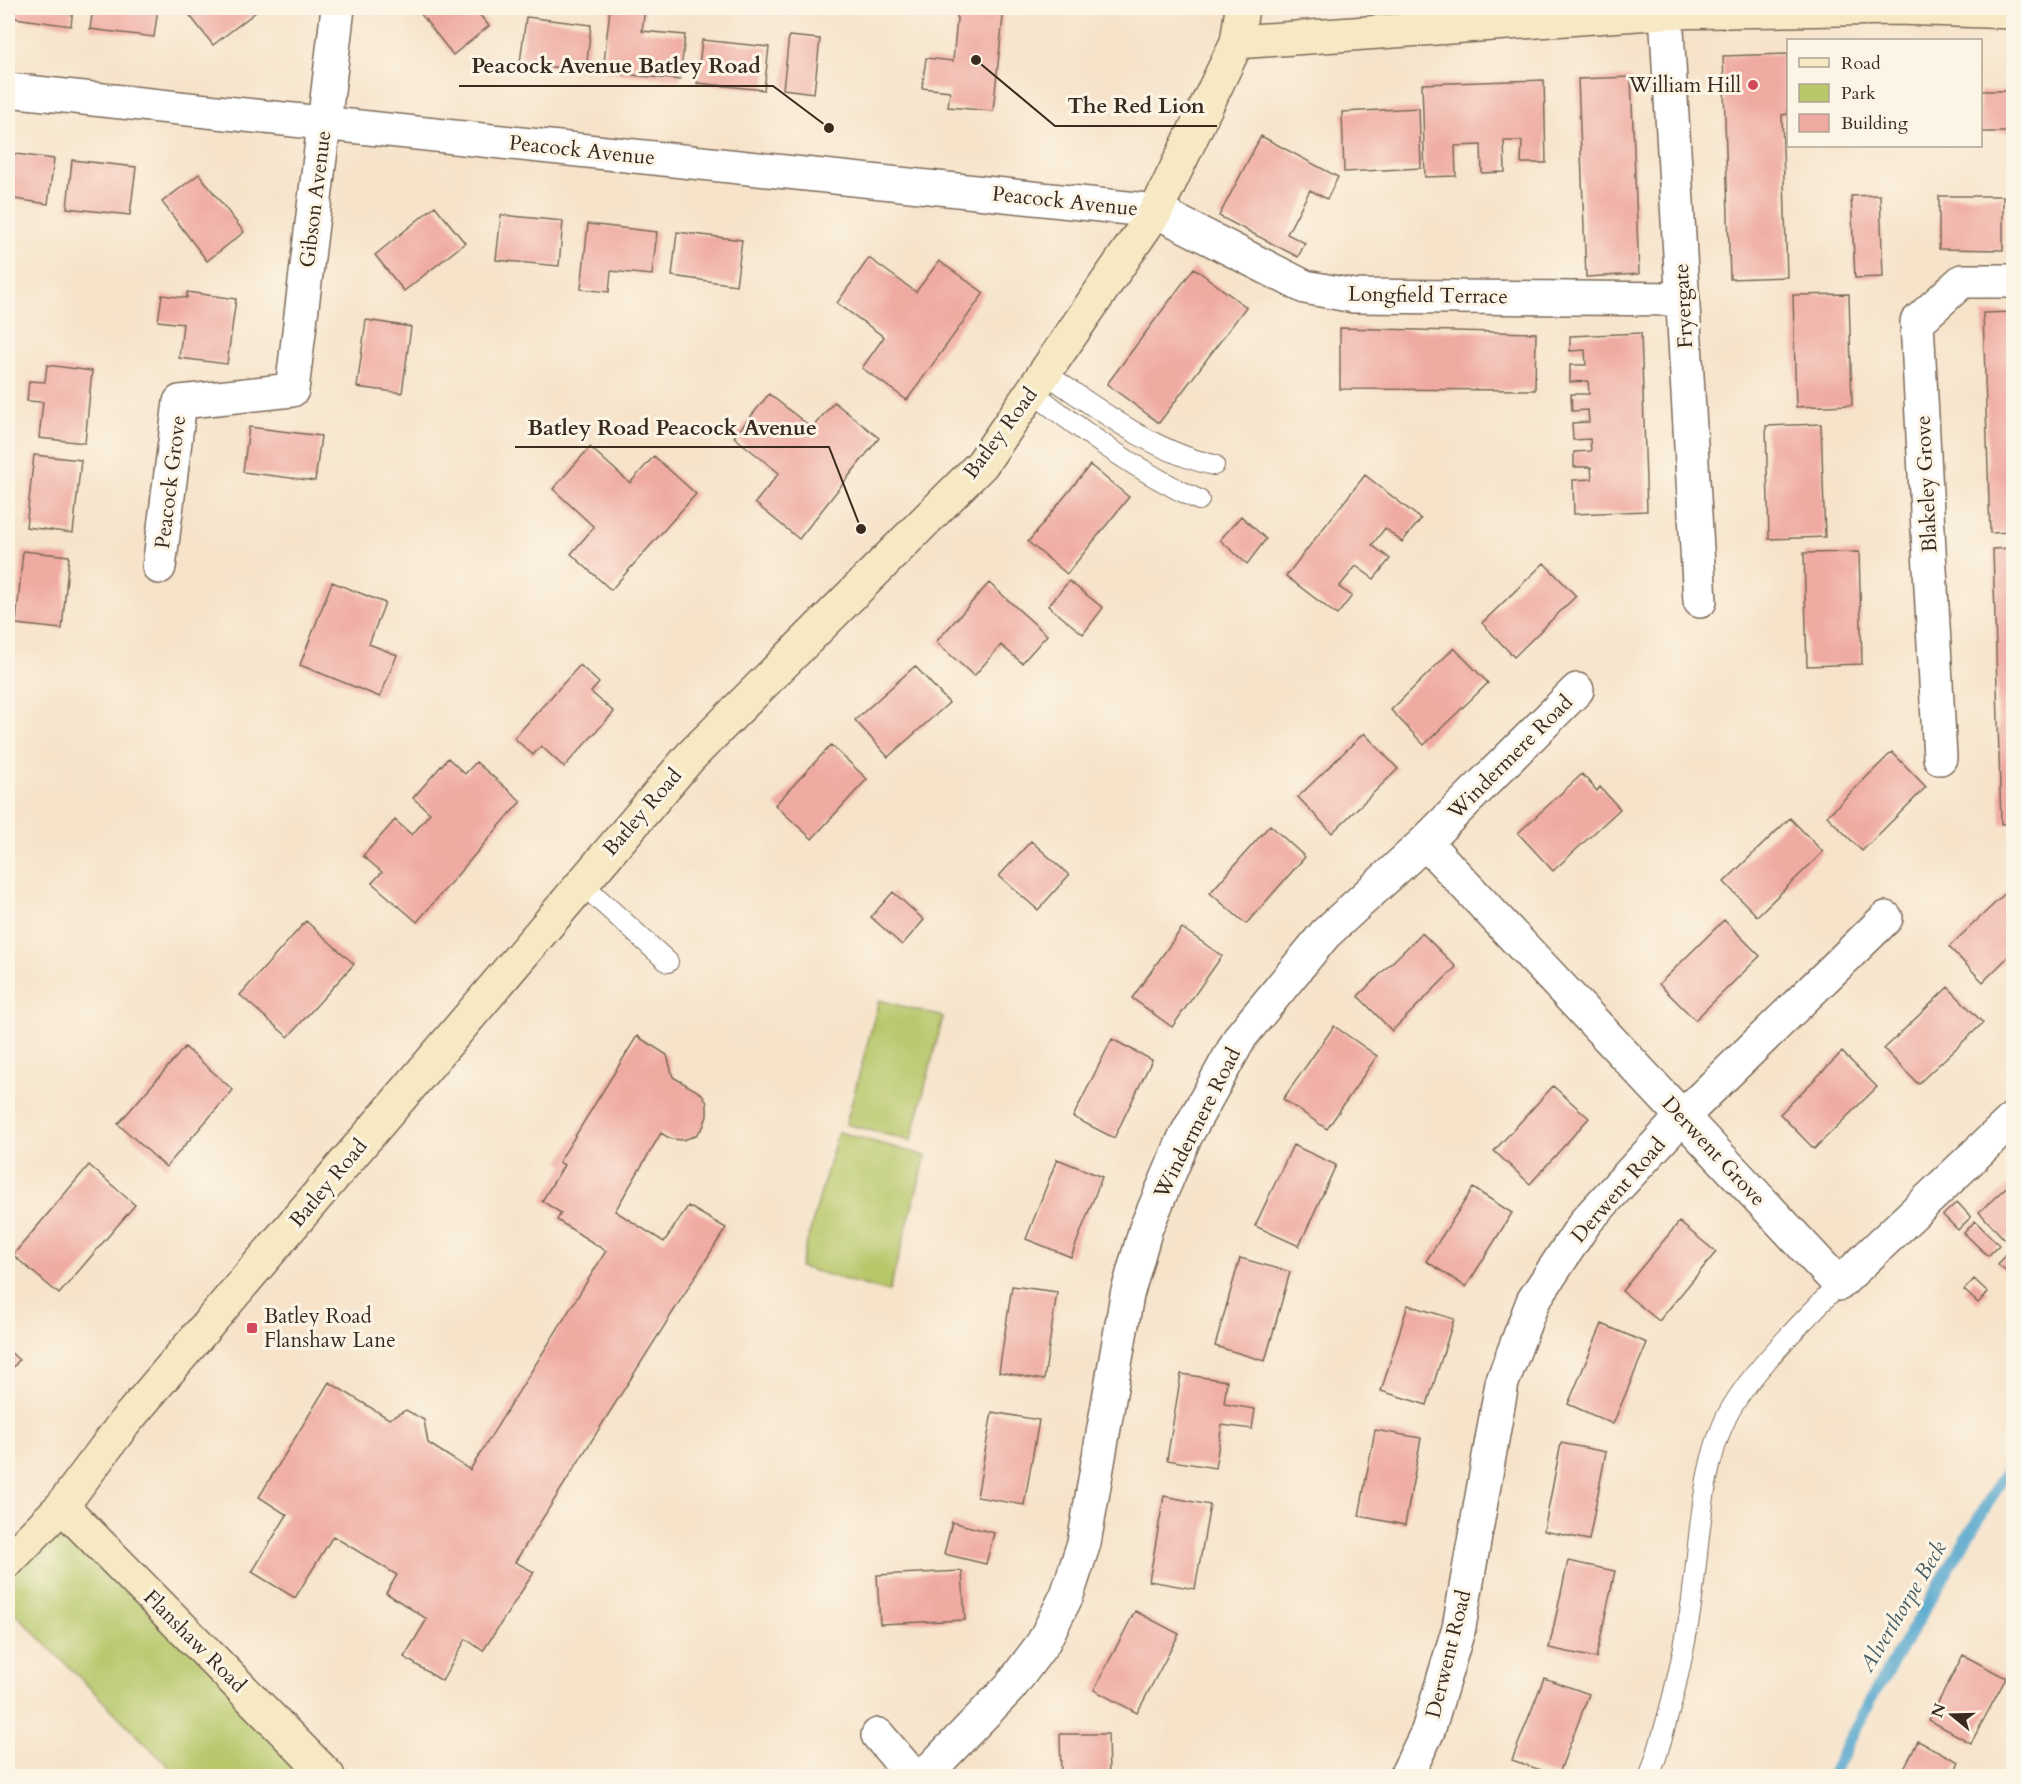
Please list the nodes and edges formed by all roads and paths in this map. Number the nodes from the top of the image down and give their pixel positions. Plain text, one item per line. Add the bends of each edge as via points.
1 (338, 8) edge
2 (1242, 8) edge
3 (1666, 12) junction
4 (2013, 12) edge
5 (1238, 42) junction
6 (8, 90) edge
7 (323, 123) junction
8 (1156, 210) junction
9 (2013, 281) edge
10 (1683, 299) junction
11 (1038, 382) junction
12 (292, 390) joint
13 (1214, 465) dead end
14 (1199, 500) dead end
15 (159, 567) dead end
16 (1700, 601) dead end
17 (1577, 690) dead end
18 (1940, 758) dead end
19 (1425, 842) junction
20 (581, 883) junction
21 (1886, 918) dead end
22 (668, 962) dead end
23 (1682, 1117) junction
24 (2013, 1118) edge
25 (1839, 1284) junction
26 (62, 1506) junction
27 (8, 1560) edge
28 (878, 1735) dead end
29 (328, 1776) edge
30 (914, 1776) edge
31 (924, 1776) edge
32 (1406, 1776) edge
33 (1650, 1776) edge

1 - 7 street, Gibson Avenue
2 - 5 street, Batley Road
3 - 4 street via 1898,8
3 - 5 street
3 - 10 street, Fryergate
5 - 8 street, Batley Road
6 - 7 street, Peacock Avenue
7 - 8 street, Peacock Avenue
7 - 12 street, Gibson Avenue
8 - 10 street, Longfield Terrace via 1305,287 1354,296
8 - 11 street, Batley Road
9 - 18 street, Blakeley Grove via 1962,280 1917,322
10 - 16 street, Fryergate
11 - 13 lane via 1162,448
11 - 14 lane via 1121,458
11 - 20 street, Batley Road via 982,464 689,758
12 - 15 street, Peacock Grove via 180,402
17 - 19 street, Windermere Road
19 - 23 street, Derwent Grove
19 - 31 street, Windermere Road via 1325,934 1241,1036 1184,1139 1146,1228 1127,1295 1084,1543 1067,1595 1043,1643 1010,1687
20 - 22 lane
20 - 26 street, Batley Road via 125,1422
21 - 23 street, Derwent Road
23 - 25 street, Derwent Grove
23 - 32 street, Derwent Road via 1586,1221 1533,1301 1502,1383 1459,1627 1428,1731
24 - 25 street
25 - 33 lane via 1744,1389 1727,1414 1716,1442 1707,1475 1675,1699
26 - 27 street, Batley Road
26 - 29 street, Flanshaw Road
28 - 30 street

